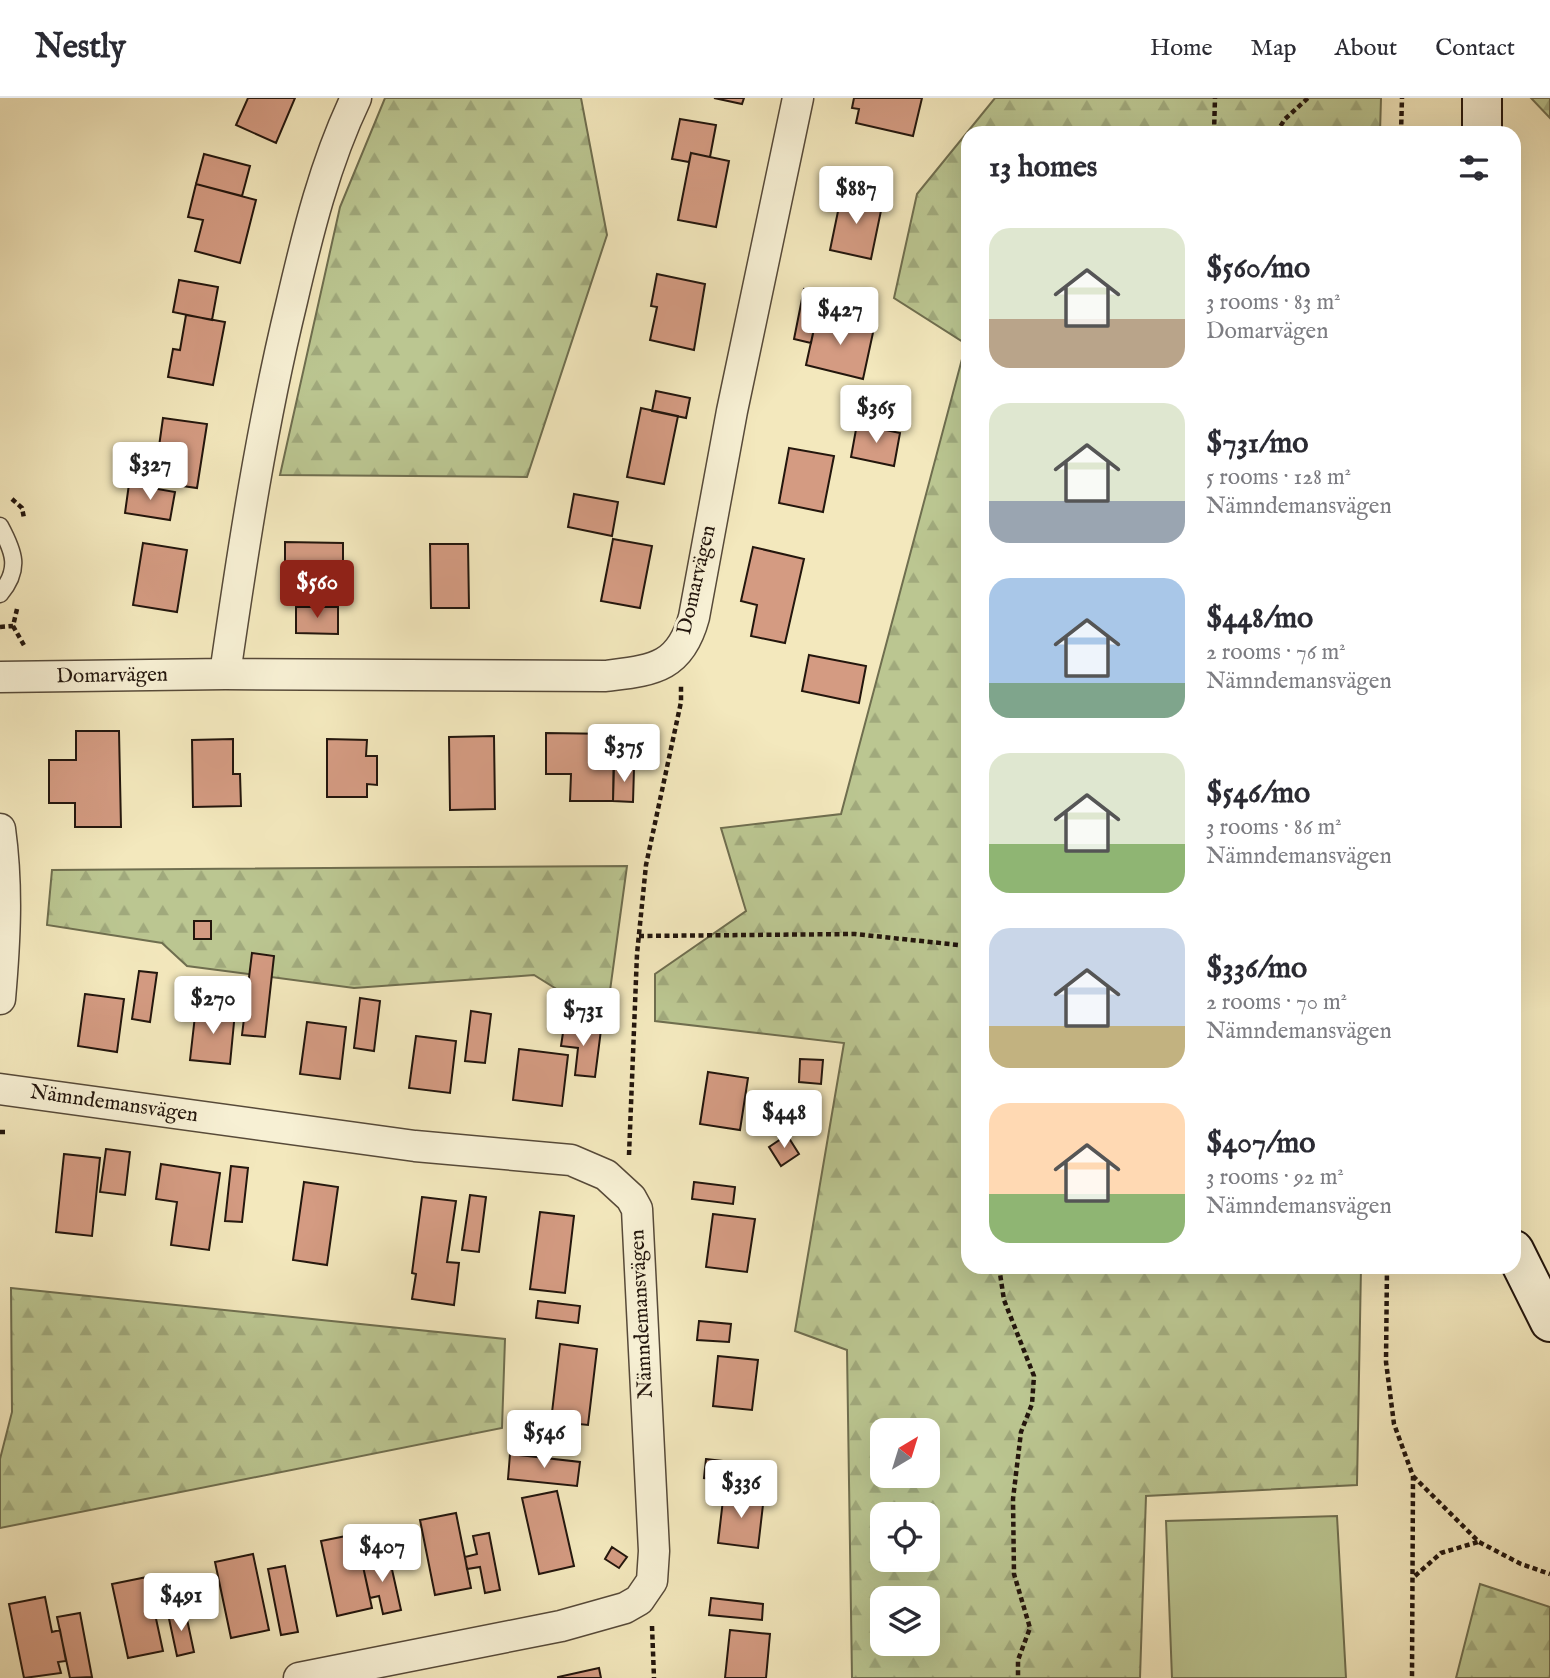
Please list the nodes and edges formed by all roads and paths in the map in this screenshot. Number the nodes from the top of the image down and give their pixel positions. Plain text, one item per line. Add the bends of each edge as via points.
1 (356, 98) edge
2 (798, 98) edge
3 (1215, 98) edge
4 (1308, 98) edge
5 (1402, 98) edge
6 (1482, 98) edge
7 (1214, 126) edge
8 (1280, 126) edge
9 (1401, 126) edge
10 (1482, 126) edge
11 (0, 526) edge
12 (0, 594) edge
13 (682, 647) junction
14 (225, 674) junction
15 (0, 677) edge
16 (0, 829) edge
17 (639, 936) junction
18 (961, 945) edge
19 (0, 999) edge
20 (0, 1089) edge
21 (631, 1198) junction
22 (1521, 1264) edge
23 (1000, 1274) edge
24 (1387, 1274) edge
25 (1550, 1322) edge
26 (1413, 1476) junction
27 (1479, 1542) junction
28 (1550, 1573) edge
29 (1415, 1576) junction
30 (299, 1678) edge
31 (1018, 1678) edge
32 (1412, 1678) edge

1 - 14 street via 325,172 279,355 253,487
2 - 13 street, Domarvägen via 694,617
3 - 7 path
4 - 8 path
5 - 9 path
6 - 10 street
11 - 12 lane via 14,552 11,581
13 - 14 street, Domarvägen via 642,673 606,676
13 - 17 path via 681,702 646,865
14 - 15 street, Domarvägen
16 - 19 street via 6,871
17 - 18 path via 855,934
17 - 21 path via 629,1147
20 - 21 street, Nämndemansvägen via 415,1146 571,1160 606,1174
21 - 30 street, Nämndemansvägen via 637,1209 654,1551 652,1581 646,1592 625,1608 561,1626
22 - 25 street
23 - 31 path via 1004,1300 1034,1376 1013,1499 1014,1574 1030,1628 1018,1660
24 - 26 path via 1386,1362 1394,1424
26 - 27 path
26 - 29 path
27 - 28 path
27 - 29 path via 1441,1553
29 - 32 path

